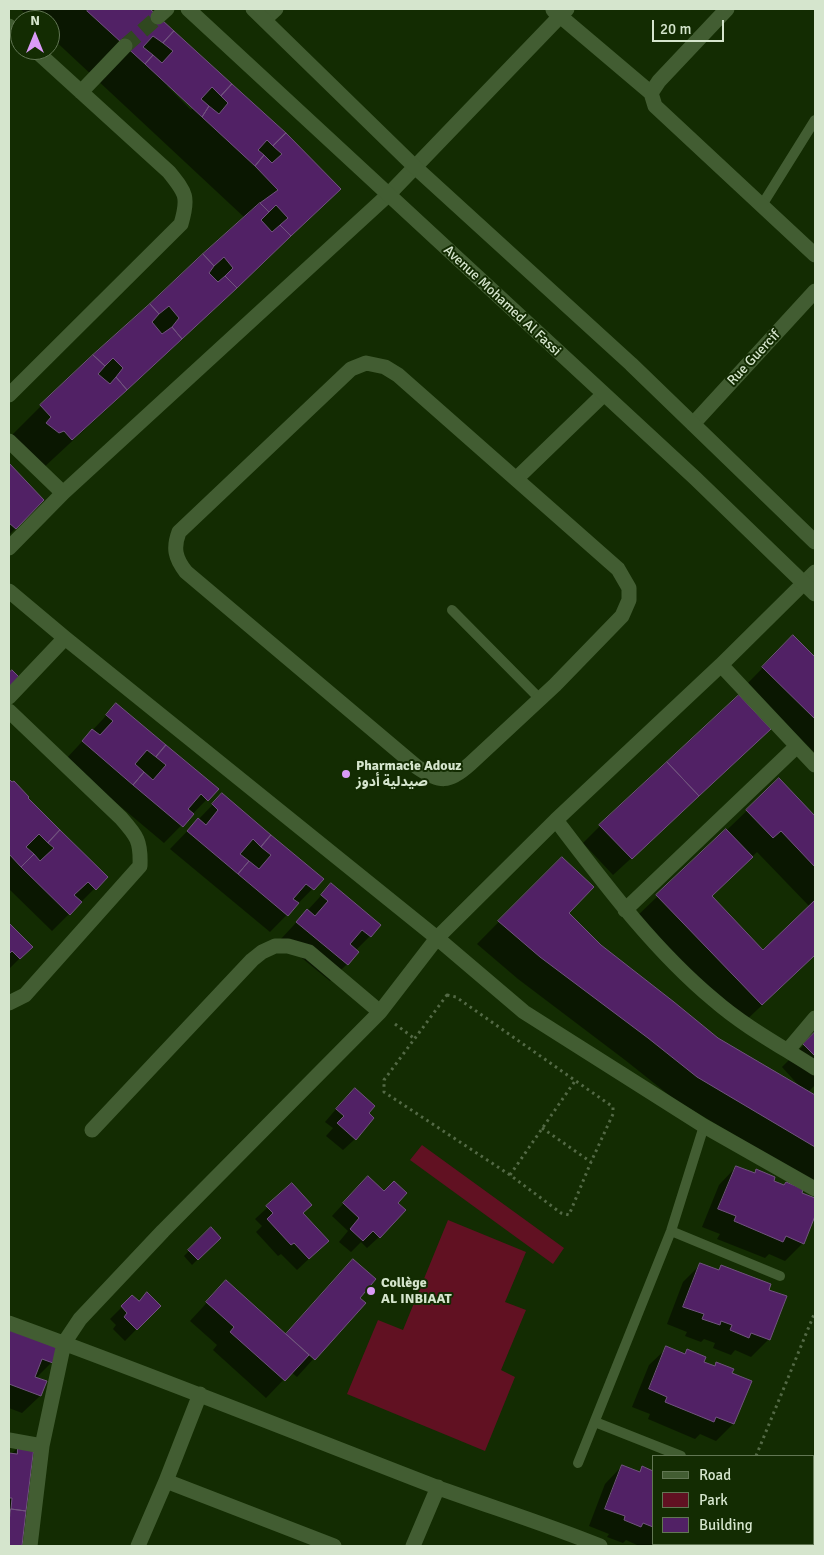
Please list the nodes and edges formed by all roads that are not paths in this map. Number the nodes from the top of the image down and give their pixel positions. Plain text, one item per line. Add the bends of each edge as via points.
1 (188, 9) edge
2 (253, 9) edge
3 (728, 9) edge
4 (560, 11) edge
5 (270, 14) edge
6 (125, 46) tunnel mouth
7 (46, 60) edge
8 (81, 92) junction
9 (653, 100) junction
10 (815, 120) edge
11 (415, 167) junction
12 (388, 195) junction
13 (762, 205) junction
14 (815, 255) edge
15 (815, 291) edge
16 (9, 395) edge
17 (603, 395) junction
18 (693, 424) junction
19 (9, 441) edge
20 (516, 479) junction
21 (63, 493) junction
22 (815, 542) edge
23 (9, 548) edge
24 (812, 583) edge
25 (9, 591) edge
26 (452, 610) dead end
27 (65, 638) junction
28 (721, 664) junction
29 (9, 697) edge
30 (540, 699) junction
31 (9, 711) edge
32 (797, 746) junction
33 (815, 765) edge
34 (556, 820) junction
35 (625, 910) junction
36 (437, 938) junction
37 (9, 1003) edge
38 (380, 1012) junction
39 (815, 1018) edge
40 (788, 1050) junction
41 (815, 1068) edge
42 (704, 1126) junction
43 (92, 1130) dead end
44 (815, 1189) edge
45 (671, 1231) junction
46 (780, 1276) dead end
47 (9, 1322) edge
48 (64, 1343) junction
49 (200, 1394) junction
50 (595, 1422) junction
51 (9, 1440) edge
52 (42, 1446) junction
53 (678, 1455) edge
54 (578, 1463) dead end
55 (166, 1481) junction
56 (438, 1487) junction
57 (30, 1546) edge
58 (138, 1546) edge
59 (334, 1546) edge
60 (413, 1546) edge
61 (600, 1546) edge

1 - 12 street, Avenue Mohamed Al Fassi
2 - 5 street
3 - 9 street via 659,82
4 - 9 street
4 - 11 street
5 - 11 street
6 - 8 street
7 - 8 street
8 - 16 street via 169,172 182,188 186,205 181,224
9 - 13 street
10 - 13 lane
11 - 12 street
11 - 18 street
12 - 17 street, Avenue Mohamed Al Fassi
12 - 21 street
13 - 14 street
15 - 18 street, Rue Guercif
17 - 20 street
17 - 24 street, Avenue Mohamed Al Fassi
18 - 22 street
19 - 21 street
20 - 30 street via 618,570 629,588 629,600 622,616
20 - 30 street via 398,375 386,367 366,363 351,369 179,532 175,553 186,572 432,778 457,775
21 - 23 street
24 - 28 street
25 - 27 street
26 - 30 lane
27 - 29 street
27 - 36 street
28 - 32 street
28 - 34 street
31 - 37 street via 135,834 140,848 140,866 25,995
32 - 33 street
32 - 35 street
34 - 35 street
34 - 36 street
35 - 40 street via 714,1000 749,1027
36 - 38 street
36 - 42 street via 524,1012
38 - 43 street via 309,952 275,946 252,960
38 - 48 street via 163,1231 80,1319
39 - 40 street
40 - 41 street
42 - 44 street
42 - 45 lane
45 - 46 lane
45 - 50 lane
47 - 48 street
48 - 49 street
48 - 52 street
49 - 55 street
49 - 56 street
50 - 53 lane
50 - 54 lane
51 - 52 street
52 - 57 street
55 - 58 street
55 - 59 street
56 - 60 street
56 - 61 street

